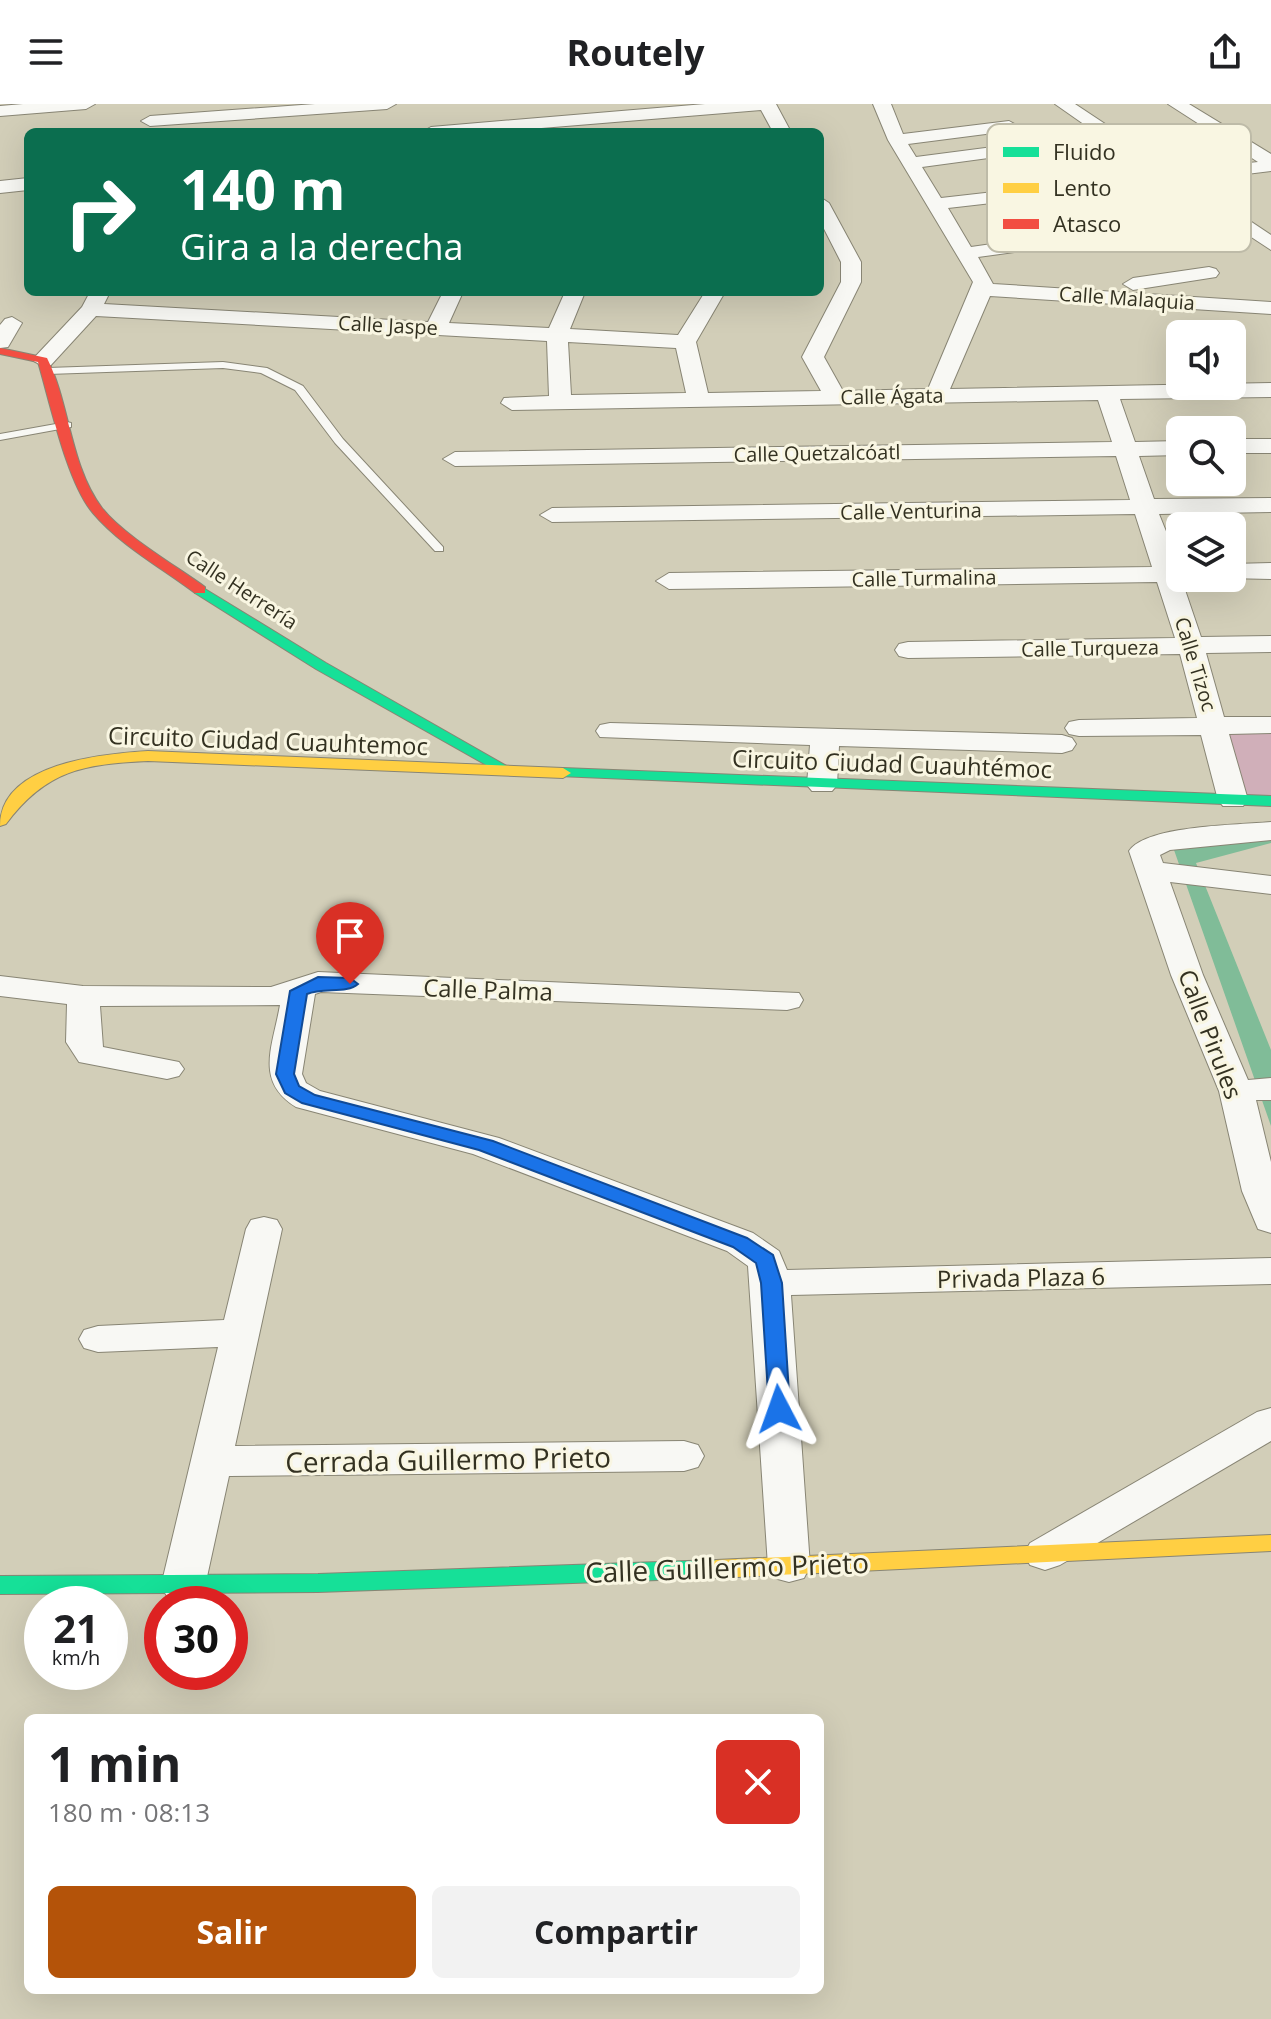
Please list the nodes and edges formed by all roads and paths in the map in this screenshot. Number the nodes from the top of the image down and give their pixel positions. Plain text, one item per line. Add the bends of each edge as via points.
1 (86, 104) edge
2 (142, 104) edge
3 (387, 104) edge
4 (759, 104) edge
5 (882, 104) edge
6 (1064, 104) edge
7 (1177, 104) edge
8 (0, 111) edge
9 (670, 113) junction
10 (1093, 124) edge
11 (1208, 124) edge
12 (154, 126) edge
13 (458, 126) edge
14 (564, 127) edge
15 (676, 128) edge
16 (779, 128) edge
17 (987, 129) edge
18 (897, 140) junction
19 (1251, 151) edge
20 (987, 153) edge
21 (911, 163) junction
22 (1271, 164) edge
23 (1251, 167) edge
24 (24, 184) edge
25 (0, 187) edge
26 (0, 197) edge
27 (987, 198) edge
28 (24, 199) edge
29 (937, 204) junction
30 (824, 211) edge
31 (1251, 231) edge
32 (1271, 244) edge
33 (987, 250) edge
34 (967, 253) junction
35 (1209, 273) dead end
36 (983, 289) junction
37 (1073, 295) junction
38 (201, 296) edge
39 (451, 296) edge
40 (573, 296) edge
41 (713, 296) edge
42 (96, 301) edge
43 (319, 302) dead end
44 (1271, 308) edge
45 (186, 314) junction
46 (306, 321) junction
47 (12, 323) dead end
48 (436, 328) junction
49 (557, 335) junction
50 (0, 342) edge
51 (685, 342) junction
52 (0, 351) edge
53 (46, 366) junction
54 (1271, 390) edge
55 (1107, 393) junction
56 (936, 395) junction
57 (836, 397) junction
58 (699, 400) junction
59 (560, 402) junction
60 (512, 403) dead end
61 (67, 425) junction
62 (0, 437) edge
63 (1246, 446) edge
64 (1271, 446) edge
65 (1166, 448) edge
66 (1123, 449) junction
67 (455, 459) dead end
68 (1271, 505) edge
69 (1143, 508) junction
70 (552, 515) dead end
71 (439, 549) dead end
72 (1166, 557) edge
73 (1271, 571) edge
74 (1246, 572) edge
75 (1166, 574) edge
76 (669, 581) dead end
77 (1178, 592) edge
78 (1271, 644) edge
79 (1191, 646) junction
80 (908, 650) dead end
81 (1271, 725) edge
82 (1215, 727) junction
83 (610, 731) dead end
84 (825, 740) junction
85 (511, 773) junction
86 (822, 785) junction
87 (1233, 800) junction
88 (1271, 801) edge
89 (0, 821) edge
90 (1271, 831) edge
91 (1156, 865) junction
92 (1271, 885) edge
93 (0, 986) edge
94 (299, 991) junction
95 (83, 996) junction
96 (787, 1000) dead end
97 (167, 1069) dead end
98 (1253, 1090) edge
99 (1271, 1221) edge
100 (264, 1229) dead end
101 (1271, 1271) edge
102 (771, 1283) junction
103 (240, 1333) junction
104 (98, 1339) dead end
105 (1271, 1422) edge
106 (684, 1456) dead end
107 (211, 1461) junction
108 (1271, 1543) edge
109 (1044, 1554) junction
110 (789, 1566) junction
111 (0, 1585) edge
112 (183, 1586) junction

1 - 8 street
2 - 12 street
3 - 12 street
4 - 9 street
4 - 16 street
5 - 18 street
6 - 10 street
7 - 11 street
9 - 14 street
9 - 15 street
13 - 14 street
17 - 18 street
18 - 21 street
19 - 22 street
20 - 21 street
21 - 29 street
22 - 23 street
24 - 25 street
26 - 28 street
27 - 29 street
29 - 34 street
30 - 57 street via 851,262 851,282 813,357
31 - 32 street
33 - 34 street
34 - 36 street
35 - 37 street
36 - 37 street, Calle Malaquia
36 - 56 street
37 - 44 street, Calle Malaquia
38 - 45 street
39 - 48 street
40 - 49 street
41 - 51 street
42 - 45 street, Calle Jaspe
42 - 53 street
43 - 46 street
45 - 46 street, Calle Jaspe
46 - 48 street, Calle Jaspe
47 - 50 street
48 - 49 street, Calle Jaspe
49 - 51 street, Calle Jaspe
49 - 59 street
51 - 58 street
52 - 53 main road
53 - 61 main road, Calle Herrería
53 - 71 lane via 223,365 263,370 299,388 339,441
54 - 55 street, Calle Ágata
55 - 56 street, Calle Ágata
55 - 66 street, Calle Tizoc
56 - 57 street, Calle Ágata
57 - 58 street, Calle Ágata
58 - 59 street, Calle Ágata
59 - 60 street, Calle Ágata
61 - 62 lane
61 - 85 main road, Calle Herrería via 98,512 194,587 267,634
63 - 64 street
65 - 66 street, Calle Quetzalcóatl
66 - 67 street, Calle Quetzalcóatl
66 - 69 street, Calle Tizoc
68 - 69 street, Calle Venturina
69 - 70 street, Calle Venturina
69 - 72 street, Calle Tizoc
73 - 74 street
75 - 76 street, Calle Turmalina
77 - 79 street, Calle Tizoc
78 - 79 street, Calle Turqueza
79 - 80 street, Calle Turqueza
79 - 82 street, Calle Tizoc
81 - 82 street
82 - 84 street via 1070,736
82 - 87 street, Calle Tizoc
83 - 84 street
84 - 86 street
85 - 86 main road, Circuito Ciudad Cuauhtémoc
85 - 89 main road, Circuito Ciudad Cuauhtemoc via 95,758 40,775 9,803
86 - 87 main road, Circuito Ciudad Cuauhtémoc
87 - 88 main road, Circuito Ciudad Cuauhtémoc
90 - 91 street via 1164,842
91 - 92 street
91 - 98 street, Calle Pirules via 1187,975
93 - 95 street, Calle Palma
94 - 95 street, Calle Palma via 274,997
94 - 96 street, Calle Palma via 318,982
94 - 102 street via 285,1074 291,1089 308,1099 486,1146 740,1242 766,1260
95 - 97 street via 83,1042 91,1055
98 - 99 street, Calle Pirules via 1260,1191
100 - 103 street
101 - 102 street, Privada Plaza 6
102 - 110 street
103 - 104 street
103 - 107 street
105 - 109 street
106 - 107 street, Cerrada Guillermo Prieto
107 - 112 street
108 - 109 main road, Calle Guillermo Prieto
109 - 110 main road, Calle Guillermo Prieto
110 - 112 main road, Calle Guillermo Prieto
111 - 112 main road, Calle Guillermo Prieto

